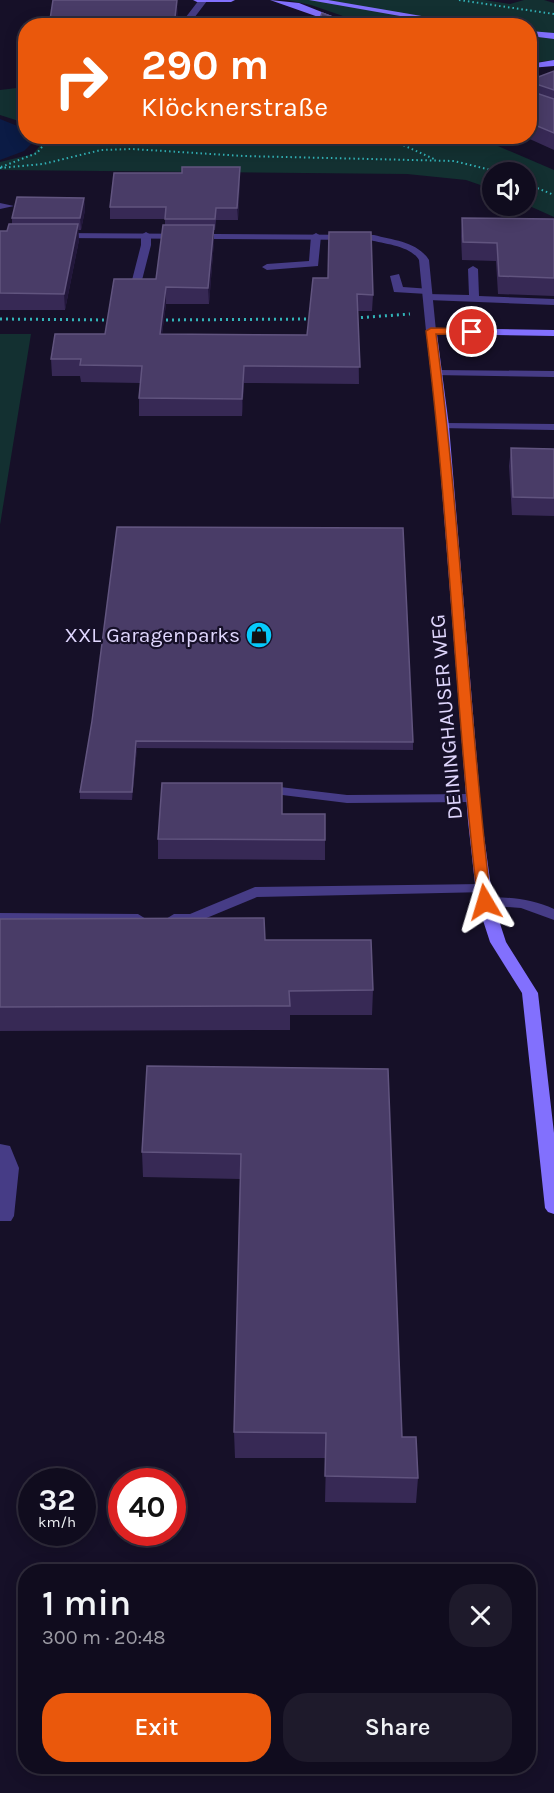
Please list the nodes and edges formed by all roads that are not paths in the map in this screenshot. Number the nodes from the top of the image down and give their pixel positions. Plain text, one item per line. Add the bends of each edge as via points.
1 (197, 0) edge
2 (231, 0) edge
3 (274, 0) edge
4 (313, 0) edge
5 (203, 1) edge
6 (189, 18) edge
7 (331, 18) edge
8 (429, 18) edge
9 (537, 35) edge
10 (554, 36) edge
11 (554, 63) edge
12 (537, 65) edge
13 (45, 235) edge
14 (146, 235) junction
15 (316, 236) junction
16 (267, 267) dead end
17 (473, 269) dead end
18 (395, 276) dead end
19 (136, 284) edge
20 (428, 294) junction
21 (474, 297) junction
22 (554, 302) edge
23 (431, 331) junction
24 (554, 333) edge
25 (436, 373) junction
26 (554, 374) edge
27 (443, 426) junction
28 (554, 427) edge
29 (247, 789) edge
30 (473, 798) junction
31 (484, 895) junction
32 (554, 915) edge
33 (0, 918) edge
34 (0, 1150) edge
35 (554, 1208) edge
36 (5, 1216) dead end

1 - 5 street
2 - 5 street
3 - 7 street
4 - 8 street
5 - 6 street
9 - 10 street
11 - 12 street
13 - 14 street
14 - 15 street
14 - 19 street
15 - 16 street via 314,264
15 - 20 street via 370,237 396,242 420,253
17 - 21 street
18 - 20 street via 398,290
20 - 21 street
20 - 23 street
21 - 22 street
23 - 24 street
23 - 25 street, DEININGHAUSER WEG
25 - 26 street
25 - 27 street, DEININGHAUSER WEG
27 - 28 street
27 - 30 street, DEININGHAUSER WEG
29 - 30 street via 347,799
30 - 31 street, DEININGHAUSER WEG
31 - 32 street via 539,907
31 - 33 street via 255,891 192,919
31 - 35 street, DEININGHAUSER WEG via 498,942 530,993
34 - 36 street via 4,1150 10,1168

